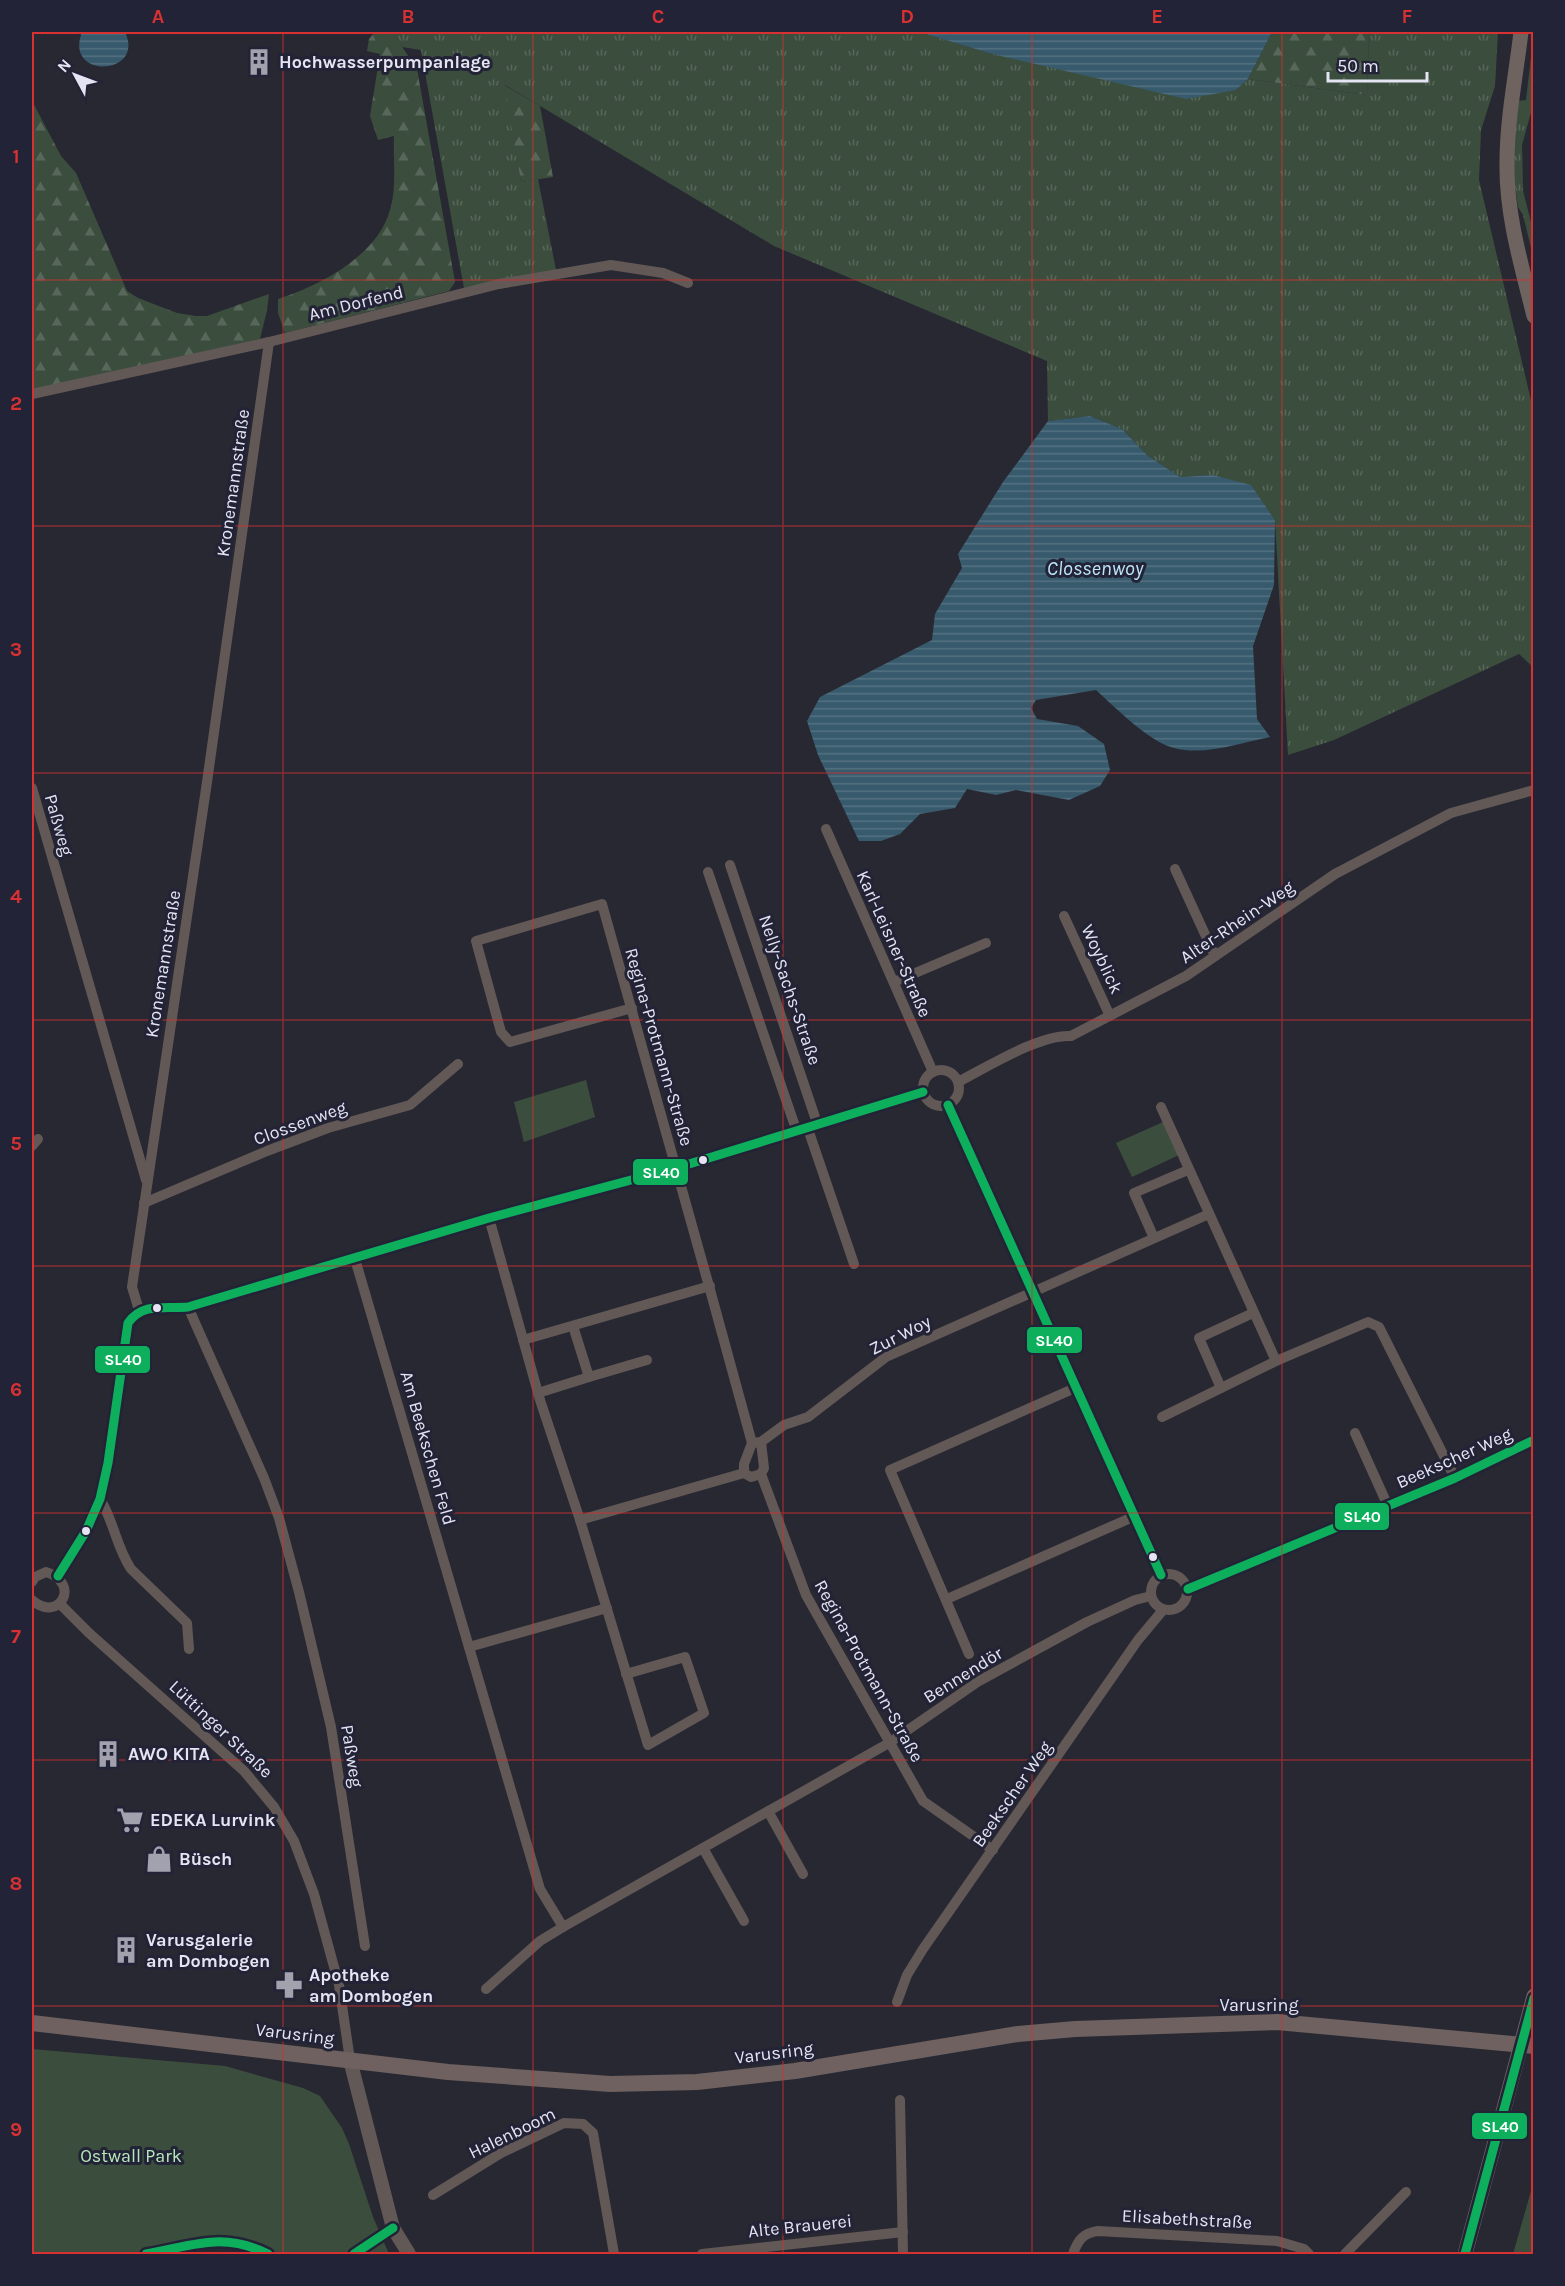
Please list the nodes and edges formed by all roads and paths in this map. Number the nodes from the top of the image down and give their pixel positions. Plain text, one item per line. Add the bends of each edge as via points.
1 (1521, 32) edge
2 (688, 284) dead end
3 (1533, 316) edge
4 (269, 342) junction
5 (32, 394) edge
6 (32, 788) edge
7 (1533, 790) edge
8 (826, 829) dead end
9 (730, 865) dead end
10 (1175, 870) dead end
11 (708, 872) dead end
12 (1064, 916) dead end
13 (986, 943) dead end
14 (1215, 956) junction
15 (894, 982) junction
16 (632, 1008) junction
17 (1110, 1016) junction
18 (458, 1064) dead end
19 (933, 1072) junction
20 (958, 1082) junction
21 (923, 1092) junction
22 (948, 1105) junction
23 (1161, 1107) dead end
24 (808, 1129) junction
25 (676, 1168) junction
26 (1188, 1170) junction
27 (147, 1183) junction
28 (144, 1203) junction
29 (1209, 1214) junction
30 (489, 1218) junction
31 (1154, 1238) junction
32 (355, 1259) junction
33 (854, 1264) dead end
34 (710, 1286) junction
35 (1033, 1292) junction
36 (188, 1307) junction
37 (139, 1310) junction
38 (1253, 1313) junction
39 (573, 1326) junction
40 (523, 1340) junction
41 (647, 1360) dead end
42 (1276, 1361) junction
43 (589, 1377) junction
44 (1076, 1388) junction
45 (1221, 1388) junction
46 (538, 1393) junction
47 (1162, 1417) dead end
48 (1355, 1433) dead end
49 (1533, 1440) edge
50 (757, 1442) junction
51 (744, 1473) junction
52 (761, 1474) junction
53 (1455, 1478) junction
54 (99, 1499) junction
55 (1388, 1506) junction
56 (1135, 1516) junction
57 (580, 1520) junction
58 (1161, 1575) junction
59 (33, 1576) edge
60 (58, 1576) junction
61 (1188, 1589) junction
62 (1151, 1596) junction
63 (946, 1599) junction
64 (32, 1600) edge
65 (60, 1604) junction
66 (607, 1608) junction
67 (1163, 1610) junction
68 (470, 1647) junction
69 (189, 1649) dead end
70 (969, 1654) dead end
71 (626, 1674) junction
72 (889, 1743) junction
73 (768, 1811) junction
74 (703, 1848) junction
75 (993, 1850) junction
76 (803, 1874) dead end
77 (744, 1921) dead end
78 (563, 1927) junction
79 (365, 1946) dead end
80 (486, 1989) dead end
81 (1533, 1996) edge
82 (897, 2002) dead end
83 (32, 2023) edge
84 (1527, 2046) edge
85 (350, 2060) junction
86 (900, 2100) dead end
87 (1406, 2192) dead end
88 (433, 2195) dead end
89 (393, 2228) junction
90 (903, 2232) junction
91 (769, 2250) edge
92 (147, 2254) edge
93 (268, 2254) edge
94 (354, 2254) edge
95 (409, 2254) edge
96 (614, 2254) edge
97 (702, 2254) edge
98 (903, 2254) edge
99 (1073, 2254) edge
100 (1309, 2254) edge
101 (1345, 2254) edge
102 (1464, 2254) edge

1 - 3 main road via 1507,175 1516,242
2 - 4 street, Am Dorfend via 663,273 611,265 499,284
4 - 5 street, Am Dorfend
4 - 27 street, Kronemannstraße
6 - 27 street, Paßweg
7 - 14 street, Alter-Rhein-Weg via 1451,813 1335,874
8 - 15 street, Karl-Leisner-Straße
9 - 24 street, Nelly-Sachs-Straße
10 - 14 street
11 - 24 street
12 - 17 street, Woyblick
13 - 15 street
14 - 17 street, Alter-Rhein-Weg
15 - 19 street, Karl-Leisner-Straße
16 - 16 street, Regina-Protmann-Straße via 602,904 476,941 501,1032 510,1042
16 - 25 street, Regina-Protmann-Straße
17 - 20 street, Alter-Rhein-Weg via 1071,1036 1043,1040
18 - 28 street, Clossenweg via 410,1105 267,1150
19 - 20 street via 945,1070
19 - 21 street via 925,1080
20 - 22 street via 959,1093
21 - 22 street via 933,1104
21 - 24 street
22 - 35 street
23 - 26 street
24 - 25 street
24 - 33 street
25 - 30 street
25 - 34 street, Regina-Protmann-Straße
26 - 29 street
26 - 31 street via 1134,1193
27 - 28 street, Kronemannstraße
28 - 37 street, Kronemannstraße via 132,1287
29 - 31 street, Zur Woy
29 - 38 street
30 - 32 street
30 - 40 street
31 - 35 street, Zur Woy
32 - 36 street
32 - 68 street, Am Beekschen Feld
34 - 39 street
34 - 50 street, Regina-Protmann-Straße
35 - 44 street
35 - 50 street, Zur Woy via 886,1357 808,1416
36 - 37 street
36 - 79 street, Paßweg via 279,1518 331,1727
37 - 54 street via 128,1323 108,1463
38 - 42 street
38 - 45 street via 1199,1338
39 - 40 street
39 - 43 street
40 - 46 street
41 - 43 street
42 - 45 street
42 - 53 street via 1368,1322 1380,1328
43 - 46 street
44 - 56 street
44 - 63 street via 890,1470
45 - 47 street
46 - 57 street
48 - 55 street
49 - 53 street, Beekscher Weg
50 - 51 street via 744,1464
50 - 52 street, Regina-Protmann-Straße via 764,1468
51 - 52 street via 751,1477
51 - 57 street
52 - 72 street, Regina-Protmann-Straße via 806,1595
53 - 55 street, Beekscher Weg
54 - 60 street via 86,1531
54 - 69 street via 109,1513 119,1548 131,1569 187,1623
55 - 61 street, Beekscher Weg
56 - 58 street
56 - 63 street
57 - 66 street
58 - 61 street via 1172,1573 1183,1579
58 - 62 street via 1152,1584
59 - 60 street via 46,1572
60 - 65 street via 65,1595
61 - 67 street via 1181,1606 1173,1611
62 - 67 street
62 - 72 street, Bennendör via 1087,1622 979,1681
63 - 70 street
64 - 65 street via 40,1608
65 - 85 street, Lüttinger Straße via 244,1771 274,1807 294,1841 314,1894 339,1984
66 - 68 street
66 - 71 street
67 - 75 street, Beekscher Weg via 1138,1640
68 - 78 street, Am Beekschen Feld via 540,1889
71 - 71 street via 648,1745 704,1713 685,1657
72 - 73 street, Bennendör
72 - 75 street, Regina-Protmann-Straße via 923,1802
73 - 74 street, Bennendör
73 - 76 street
74 - 77 street
74 - 78 street, Bennendör
75 - 82 street, Beekscher Weg via 923,1949
78 - 80 street, Bennendör via 540,1941
81 - 84 main road
83 - 85 main road, Varusring
84 - 85 main road, Varusring via 1277,2022 1075,2030 1018,2034 784,2072 697,2082 610,2085
84 - 102 main road
85 - 89 street, Lüttinger Straße
86 - 90 street
87 - 101 street
88 - 96 street, Halenboom via 501,2153 564,2122 583,2124 593,2133
89 - 94 street
89 - 95 street, Lüttinger Straße
90 - 91 street, Alte Brauerei
90 - 98 street
91 - 97 street, Alte Brauerei
92 - 93 street via 215,2240 234,2240
99 - 100 street, Elisabethstraße via 1087,2232 1098,2231 1277,2241

